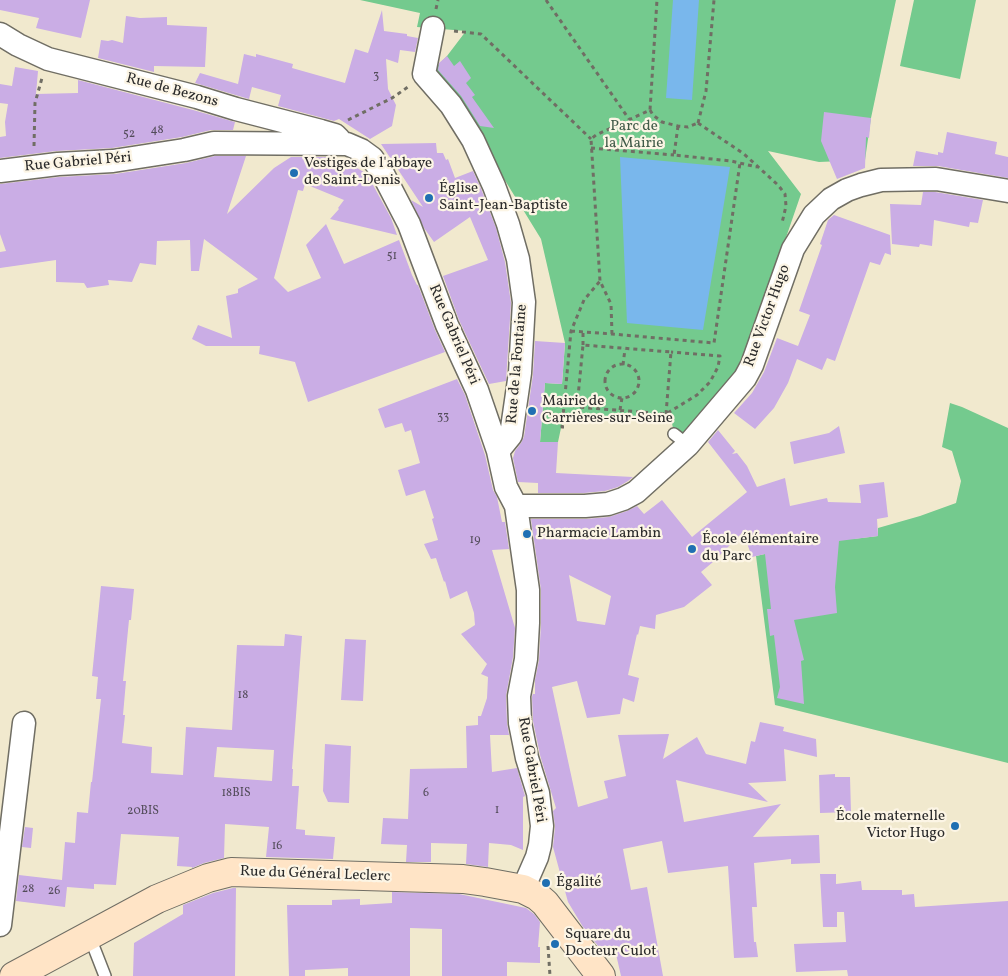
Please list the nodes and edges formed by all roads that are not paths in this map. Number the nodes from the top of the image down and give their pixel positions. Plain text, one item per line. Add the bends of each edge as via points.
1 (433, 28) road end
2 (0, 34) edge
3 (346, 133) junction
4 (0, 171) edge
5 (1008, 191) edge
6 (498, 451) junction
7 (516, 506) junction
8 (24, 723) dead end
9 (534, 896) junction
10 (0, 926) edge
11 (89, 936) junction
12 (14, 976) edge
13 (105, 976) edge
14 (601, 976) edge

1 - 6 street, Rue de la Fontaine via 424,74 451,105 473,140 508,224 518,259 524,302 520,373 511,435
2 - 3 street, Rue de Bezons via 48,59 335,135
3 - 4 street, Rue Gabriel Péri via 214,143 113,161
3 - 6 street, Rue Gabriel Péri via 382,172 409,224 447,325 477,390
5 - 7 street, Rue Victor Hugo via 936,179 881,180 847,190 831,199 814,215 793,248 745,378 681,439 636,492 608,504
6 - 7 street, Rue Gabriel Péri via 506,488
7 - 9 street, Rue Gabriel Péri via 528,590 526,659 519,696 520,723 538,793 542,826
8 - 10 street
9 - 11 street, Rue du Général Leclerc via 463,879 231,872 157,899
9 - 14 street
11 - 12 street, Rue du Général Leclerc
11 - 13 lane

